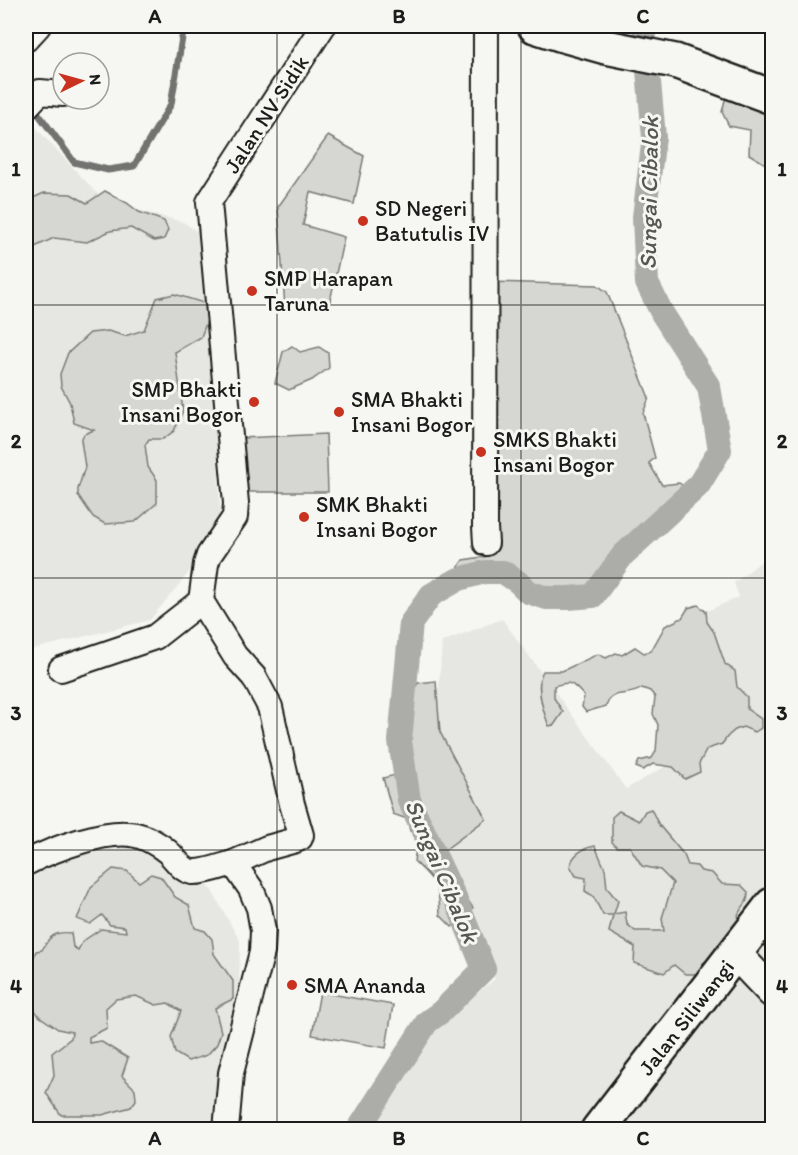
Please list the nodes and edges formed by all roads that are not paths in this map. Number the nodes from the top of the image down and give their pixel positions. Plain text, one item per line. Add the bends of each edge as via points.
1 (38, 26) edge
2 (323, 26) edge
3 (486, 26) edge
4 (553, 28) edge
5 (26, 39) edge
6 (772, 97) edge
7 (486, 543) dead end
8 (201, 601) junction
9 (61, 669) dead end
10 (26, 863) edge
11 (233, 863) junction
12 (772, 905) edge
13 (735, 953) junction
14 (772, 992) edge
15 (226, 1130) edge
16 (598, 1130) edge

1 - 5 street
2 - 8 street, Jalan NV Sidik via 208,202 236,503 234,517 209,555
3 - 7 street
4 - 6 main road via 606,47 675,61
8 - 9 street via 155,637
8 - 11 street via 270,707 301,835
10 - 11 street via 46,852 120,833 146,839 193,872
11 - 15 street via 259,908 263,931 262,952 231,1073
12 - 13 main road, Jalan Siliwangi
13 - 14 street
13 - 16 main road, Jalan Siliwangi

